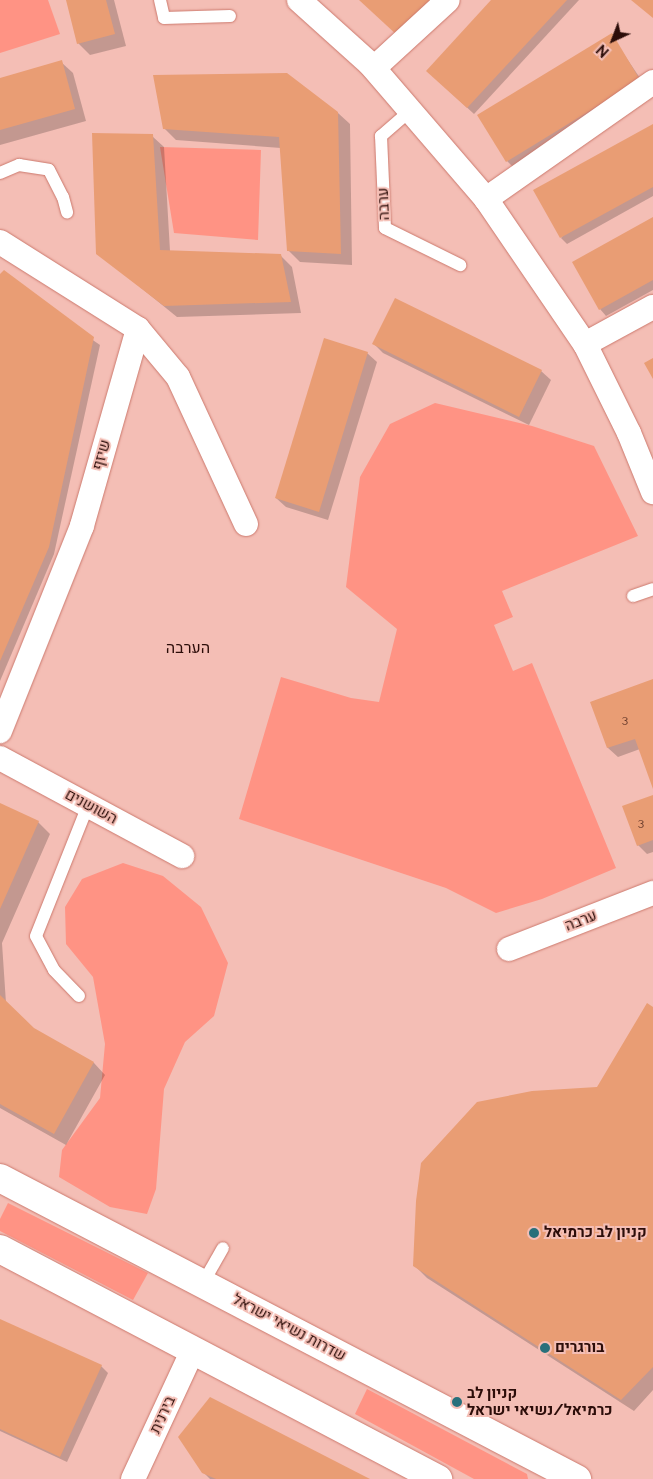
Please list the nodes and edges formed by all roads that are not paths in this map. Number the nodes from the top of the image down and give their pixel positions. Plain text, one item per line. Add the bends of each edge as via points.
1 (160, 0) edge
2 (299, 0) edge
3 (448, 0) edge
4 (230, 16) dead end
5 (374, 68) junction
6 (653, 82) edge
7 (412, 110) junction
8 (0, 173) edge
9 (486, 199) junction
10 (67, 212) dead end
11 (0, 242) edge
12 (460, 265) dead end
13 (653, 307) edge
14 (138, 329) junction
15 (585, 344) junction
16 (653, 492) edge
17 (246, 524) dead end
18 (653, 589) edge
19 (633, 596) dead end
20 (0, 732) edge
21 (0, 758) edge
22 (88, 806) junction
23 (182, 856) dead end
24 (653, 893) edge
25 (509, 949) dead end
26 (79, 996) dead end
27 (0, 1178) edge
28 (223, 1248) dead end
29 (0, 1249) edge
30 (203, 1283) junction
31 (193, 1350) junction
32 (134, 1479) edge
33 (438, 1479) edge
34 (577, 1479) edge

1 - 4 lane via 164,18
2 - 5 street
3 - 5 street
5 - 7 street
6 - 9 street
7 - 9 street
7 - 12 lane, ערבה via 381,136 385,228
8 - 10 lane via 19,165 49,170 63,196
9 - 15 street
11 - 14 street
13 - 15 street
14 - 17 street via 178,377
14 - 20 street, שיזף via 82,526
15 - 16 street via 629,433
18 - 19 lane
21 - 22 street, השושנים
22 - 23 street, השושנים
22 - 26 lane via 36,936 54,970
24 - 25 street, ערבה
27 - 30 main road, שדרות נשיאי ישראל
28 - 30 lane
29 - 31 main road
30 - 34 main road, שדרות נשיאי ישראל
31 - 32 street, בירנית
31 - 33 main road

